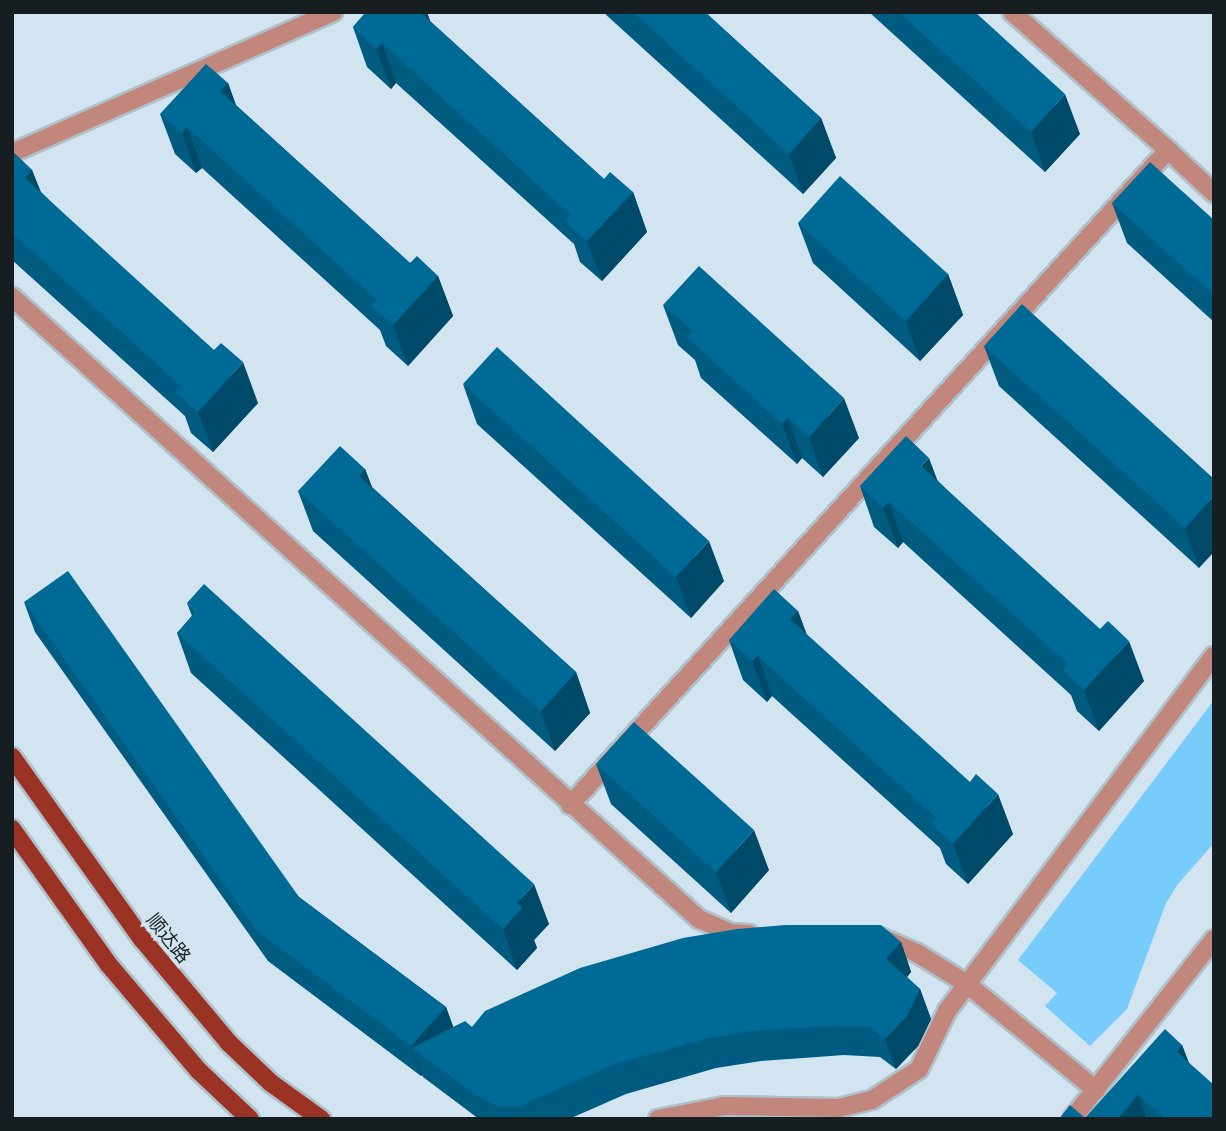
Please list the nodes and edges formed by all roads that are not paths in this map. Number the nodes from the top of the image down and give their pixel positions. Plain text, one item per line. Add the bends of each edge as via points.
1 (333, 12) edge
2 (1012, 12) edge
3 (1168, 150) junction
4 (12, 153) edge
5 (1214, 193) edge
6 (12, 297) edge
7 (1214, 656) edge
8 (12, 757) edge
9 (570, 805) junction
10 (12, 829) edge
11 (865, 933) edge
12 (766, 936) edge
13 (1214, 939) edge
14 (967, 984) junction
15 (1096, 1090) junction
16 (1084, 1104) junction
17 (250, 1119) edge
18 (321, 1119) edge
19 (658, 1119) edge
20 (1072, 1119) edge
21 (1100, 1119) edge

1 - 4 lane
2 - 3 lane
3 - 5 lane
3 - 9 lane
6 - 9 lane
7 - 14 lane
8 - 18 main road, 顺达路 via 142,939 229,1042 271,1083
9 - 12 lane via 699,919 730,933
10 - 17 main road via 109,965 199,1070
11 - 14 lane via 917,953
13 - 15 lane
14 - 15 lane
14 - 19 lane via 947,1011 919,1069 873,1100 839,1108 724,1105
15 - 16 lane
16 - 20 lane
16 - 21 lane

